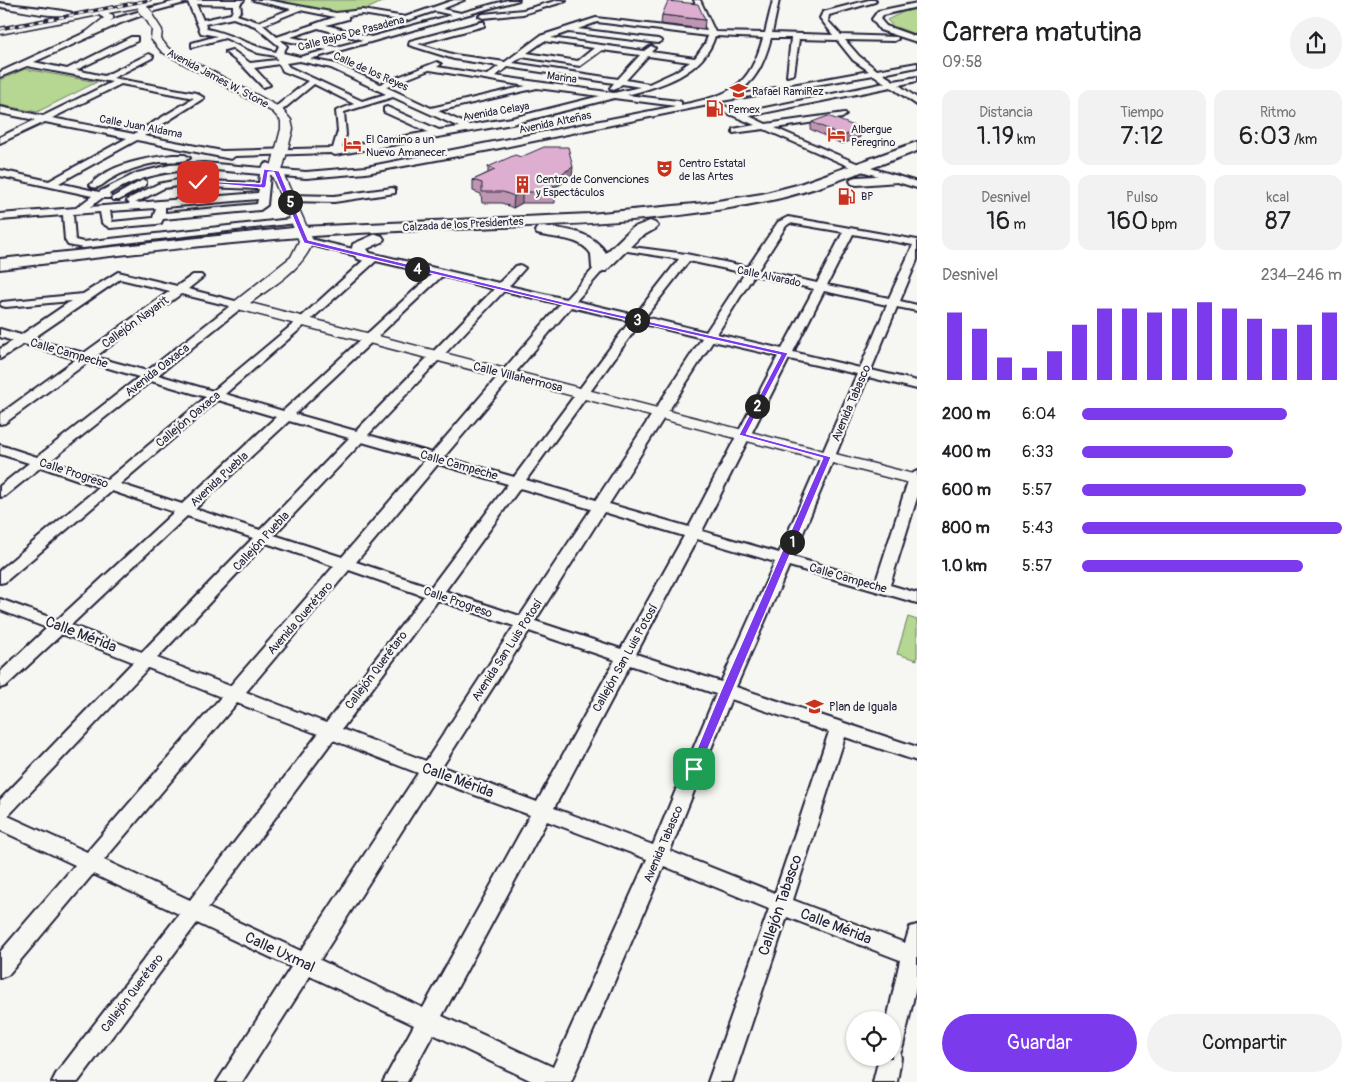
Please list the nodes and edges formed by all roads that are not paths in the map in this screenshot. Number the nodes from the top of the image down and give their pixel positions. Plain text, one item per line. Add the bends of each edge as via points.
1 (163, 0) edge
2 (256, 0) edge
3 (461, 0) edge
4 (516, 0) edge
5 (697, 0) edge
6 (776, 0) edge
7 (872, 0) edge
8 (190, 1) edge
9 (239, 2) edge
10 (563, 2) dead end
11 (0, 5) edge
12 (116, 5) edge
13 (140, 5) edge
14 (917, 5) edge
15 (105, 6) junction
16 (298, 8) junction
17 (434, 9) junction
18 (894, 9) junction
19 (97, 13) junction
20 (46, 15) junction
21 (464, 15) junction
22 (234, 16) junction
23 (340, 16) junction
24 (354, 19) dead end
25 (200, 23) junction
26 (255, 23) junction
27 (481, 24) dead end
28 (0, 26) edge
29 (320, 26) junction
30 (566, 29) junction
31 (670, 29) junction
32 (0, 31) edge
33 (90, 33) junction
34 (712, 34) junction
35 (226, 35) junction
36 (284, 37) junction
37 (767, 37) junction
38 (134, 38) dead end
39 (543, 38) junction
40 (795, 38) junction
41 (840, 39) junction
42 (894, 39) dead end
43 (275, 40) junction
44 (370, 40) junction
45 (917, 40) edge
46 (658, 41) junction
47 (195, 45) dead end
48 (245, 45) junction
49 (600, 47) junction
50 (337, 49) junction
51 (229, 52) junction
52 (519, 54) junction
53 (645, 54) junction
54 (149, 56) dead end
55 (220, 57) dead end
56 (454, 57) junction
57 (280, 58) junction
58 (301, 59) junction
59 (697, 61) junction
60 (25, 63) junction
61 (506, 65) junction
62 (917, 65) edge
63 (248, 66) junction
64 (430, 68) junction
65 (68, 71) junction
66 (876, 72) junction
67 (1, 74) edge
68 (790, 74) dead end
69 (489, 77) junction
70 (106, 78) junction
71 (917, 79) edge
72 (313, 80) junction
73 (121, 81) junction
74 (619, 82) junction
75 (892, 84) junction
76 (266, 85) dead end
77 (540, 86) junction
78 (652, 86) junction
79 (378, 88) junction
80 (917, 92) edge
81 (904, 93) junction
82 (394, 94) junction
83 (606, 95) junction
84 (617, 96) junction
85 (709, 102) junction
86 (917, 102) edge
87 (361, 104) junction
88 (691, 105) junction
89 (0, 110) edge
90 (277, 110) junction
91 (387, 110) dead end
92 (432, 110) junction
93 (741, 115) junction
94 (842, 115) dead end
95 (43, 119) junction
96 (512, 121) junction
97 (766, 126) junction
98 (468, 128) junction
99 (736, 131) dead end
100 (438, 133) junction
101 (544, 136) junction
102 (136, 137) junction
103 (0, 140) edge
104 (917, 146) edge
105 (335, 152) junction
106 (282, 153) junction
107 (222, 154) junction
108 (917, 159) edge
109 (251, 162) junction
110 (900, 165) junction
111 (842, 167) junction
112 (0, 173) edge
113 (877, 173) junction
114 (858, 174) junction
115 (267, 182) junction
116 (904, 182) edge
117 (50, 184) junction
118 (95, 185) dead end
119 (392, 191) dead end
120 (100, 194) junction
121 (116, 198) junction
122 (288, 198) junction
123 (131, 204) junction
124 (161, 204) junction
125 (148, 205) junction
126 (104, 208) junction
127 (73, 211) junction
128 (0, 216) edge
129 (159, 218) junction
130 (650, 226) junction
131 (300, 229) junction
132 (850, 230) junction
133 (543, 231) junction
134 (376, 239) junction
135 (917, 243) edge
136 (621, 247) junction
137 (917, 247) edge
138 (368, 257) junction
139 (686, 257) junction
140 (0, 264) edge
141 (520, 268) dead end
142 (600, 268) junction
143 (751, 272) junction
144 (438, 274) junction
145 (0, 277) edge
146 (197, 277) dead end
147 (820, 287) junction
148 (500, 289) junction
149 (179, 290) junction
150 (84, 297) junction
151 (892, 303) junction
152 (6, 304) dead end
153 (567, 304) junction
154 (239, 306) junction
155 (917, 308) edge
156 (637, 320) junction
157 (302, 322) junction
158 (0, 332) edge
159 (709, 337) junction
160 (368, 339) junction
161 (22, 340) junction
162 (785, 354) junction
163 (0, 355) edge
164 (436, 356) junction
165 (85, 358) junction
166 (864, 373) junction
167 (508, 374) junction
168 (149, 376) junction
169 (917, 385) edge
170 (582, 393) junction
171 (216, 396) junction
172 (660, 414) junction
173 (286, 416) junction
174 (0, 420) edge
175 (742, 435) junction
176 (358, 437) junction
177 (0, 448) edge
178 (827, 457) junction
179 (437, 458) junction
180 (40, 462) junction
181 (916, 478) edge
182 (517, 482) junction
183 (110, 485) junction
184 (0, 493) edge
185 (600, 506) junction
186 (185, 511) junction
187 (693, 533) junction
188 (265, 537) junction
189 (784, 560) junction
190 (346, 564) junction
191 (0, 578) edge
192 (881, 588) junction
193 (434, 593) junction
194 (917, 598) edge
195 (0, 604) edge
196 (524, 624) junction
197 (60, 626) junction
198 (624, 658) junction
199 (148, 660) junction
200 (0, 682) edge
201 (726, 691) junction
202 (234, 693) junction
203 (839, 728) junction
204 (331, 730) junction
205 (917, 754) edge
206 (429, 770) junction
207 (542, 811) junction
208 (0, 812) edge
209 (0, 821) edge
210 (659, 855) junction
211 (91, 863) junction
212 (781, 905) junction
213 (194, 911) junction
214 (917, 934) edge
215 (915, 956) edge
216 (304, 964) junction
217 (0, 968) edge
218 (901, 1011) edge
219 (427, 1020) junction
220 (888, 1066) edge
221 (64, 1082) edge
222 (229, 1082) edge
223 (395, 1082) edge
224 (558, 1082) edge
225 (720, 1082) edge
226 (885, 1082) edge

1 - 13 main road
2 - 16 street
3 - 17 street
4 - 21 street, Calle Bajos De Pasadena
5 - 34 street
6 - 37 street, Avenida Alteñas
7 - 18 street
7 - 41 street via 824,15
8 - 9 street
8 - 25 street
8 - 33 street via 138,12
9 - 22 street
10 - 21 street via 497,16
11 - 20 street
12 - 13 main road
12 - 15 main road
12 - 19 main road
13 - 15 main road
13 - 90 main road, Avenida James W. Stone via 157,30 156,39 166,50
14 - 18 street
15 - 20 main road
16 - 23 street
16 - 26 street
17 - 21 street
17 - 23 street via 405,19 362,12
18 - 45 street via 876,16 877,23
19 - 32 main road
19 - 33 main road via 110,17
20 - 28 main road
21 - 44 street, Calle Bajos De Pasadena
22 - 25 street
22 - 26 street
23 - 24 street
23 - 29 street
25 - 35 street, Calle de los Reyes via 204,31
26 - 35 street
26 - 43 street via 266,29
27 - 56 street via 413,43
29 - 36 street
29 - 44 street
30 - 31 street via 601,20
30 - 39 street
30 - 46 street
31 - 34 street
31 - 46 street
33 - 60 street
34 - 37 street
34 - 59 street, Avenida Celaya
35 - 47 street
35 - 48 street, Calle de los Reyes
36 - 43 street
36 - 50 street
37 - 40 street
37 - 85 street, Avenida Alteñas via 750,80
38 - 65 street
39 - 49 street
39 - 52 street
40 - 41 street
40 - 68 street
41 - 42 street
41 - 66 street via 856,58
43 - 57 street via 283,46
44 - 50 street, Calle Bajos De Pasadena
46 - 53 street
48 - 51 street
48 - 57 street, Calle de los Reyes
49 - 52 street via 580,64
49 - 53 street
50 - 58 street, Calle Bajos De Pasadena
51 - 55 street
51 - 63 street
52 - 61 street
53 - 59 street
53 - 74 street
54 - 70 street
56 - 61 street
56 - 64 street
57 - 58 street, Calle de los Reyes
57 - 63 street
57 - 72 street via 290,72
58 - 79 street, Calle de los Reyes via 333,66
59 - 78 street, Avenida Celaya
60 - 65 street
60 - 67 street
61 - 69 street
61 - 74 street
62 - 66 street
63 - 76 street
64 - 69 street, Marina
64 - 79 street
65 - 70 street
66 - 75 street
66 - 85 street
69 - 77 street, Marina
70 - 73 street
71 - 75 street
72 - 87 street
72 - 90 street
73 - 95 street
73 - 102 street via 200,99
74 - 78 street
74 - 83 street
75 - 81 street
75 - 93 street
77 - 83 street, Marina
77 - 92 street
78 - 84 street, Avenida Celaya
79 - 82 street, Calle de los Reyes
80 - 81 street
81 - 86 street
82 - 87 street
82 - 92 street, Calle de los Reyes
83 - 84 street, Marina
84 - 88 street, Marina
84 - 96 street, Avenida Celaya
85 - 88 street, Avenida Alteñas
85 - 93 street
87 - 105 street via 340,111 343,136
88 - 101 street, Avenida Alteñas
89 - 95 street, Calle Juan Aldama
90 - 106 main road, Avenida James W. Stone via 286,120
91 - 100 street
92 - 98 street, Calle de los Reyes
93 - 97 street
94 - 97 street
95 - 102 street, Calle Juan Aldama
95 - 103 street
96 - 98 street, Avenida Celaya
96 - 101 street
97 - 99 street
97 - 111 street
98 - 100 street, Avenida Celaya
100 - 105 street, Avenida Celaya
101 - 115 street, Avenida Alteñas via 366,170
102 - 107 street, Calle Juan Aldama
102 - 117 street
104 - 114 highway, Calzada de los Presidentes
105 - 106 street, Avenida Celaya
106 - 107 street, Avenida Celaya
106 - 115 main road, Avenida James W. Stone
107 - 109 street, Calle Juan Aldama
108 - 110 highway, Calzada de los Presidentes
109 - 115 street, Calle Juan Aldama
109 - 118 street via 160,159 118,170
110 - 113 highway, Calzada de los Presidentes
110 - 116 highway via 899,172
111 - 114 highway, Calzada de los Presidentes
111 - 131 highway, Calzada de los Presidentes via 764,197 702,208 632,216 597,213 446,219 422,226
112 - 117 street
113 - 114 highway, Calzada de los Presidentes
113 - 116 street
114 - 116 highway
114 - 130 highway, Calzada de los Presidentes via 792,203 743,214
115 - 120 street via 204,166 170,168 140,175
115 - 121 street via 190,175 166,177 147,181
115 - 122 main road
115 - 123 street via 178,183 161,186
115 - 124 street
115 - 125 street via 175,190
115 - 129 street
117 - 120 street
119 - 122 street via 334,199
120 - 121 street
120 - 127 street
121 - 123 street
122 - 131 main road
123 - 125 street
123 - 126 street
124 - 125 street
124 - 129 street
126 - 127 street
126 - 129 street via 109,225
127 - 128 street
127 - 131 street via 70,240 83,245
130 - 133 highway, Calzada de los Presidentes
130 - 136 highway via 638,230
131 - 134 highway, Calzada de los Presidentes
131 - 138 street
131 - 140 highway, Calzada de los Presidentes
131 - 145 highway, Calzada de los Presidentes
131 - 154 main road, Avenida Oaxaca via 303,250 296,260
132 - 135 street
132 - 143 street, Avenida San Luis Potosí via 788,220 782,224
132 - 147 street, Callejón San Luis Potosí
133 - 134 highway, Calzada de los Presidentes
133 - 142 highway via 594,246 599,253
134 - 138 highway via 359,247 359,252
136 - 139 street, Calle Alvarado
136 - 142 highway
137 - 151 street, Avenida Tabasco
138 - 144 street
138 - 157 street, Callejón Oaxaca
139 - 143 street, Calle Alvarado
139 - 156 street, Callejón Querétaro
141 - 148 street, Callejón Puebla
142 - 153 street, Avenida Querétaro
143 - 147 street, Calle Alvarado
143 - 159 street, Avenida San Luis Potosí
144 - 148 street
144 - 160 street, Avenida Puebla
146 - 149 street, Callejón Nayarit
147 - 151 street, Calle Alvarado
147 - 162 street, Callejón San Luis Potosí
148 - 153 street
148 - 164 street, Callejón Puebla
149 - 150 street, Calle Villahermosa via 118,275
149 - 154 street, Calle Villahermosa
149 - 165 street, Callejón Nayarit
150 - 152 street
150 - 161 street
151 - 155 street, Calle Alvarado
151 - 166 street, Avenida Tabasco
153 - 156 street
153 - 167 street, Avenida Querétaro
154 - 157 main road, Calle Villahermosa
154 - 168 street, Avenida Oaxaca
156 - 159 street
156 - 170 street, Callejón Querétaro
157 - 160 main road, Calle Villahermosa
157 - 171 street, Callejón Oaxaca
158 - 161 street, Calle Campeche
159 - 162 street
159 - 172 street, Avenida San Luis Potosí
160 - 164 main road, Calle Villahermosa
160 - 173 street, Avenida Puebla
161 - 163 street
161 - 165 street, Calle Campeche
162 - 166 street
162 - 175 street, Callejón San Luis Potosí
164 - 167 main road, Calle Villahermosa
164 - 176 street, Callejón Puebla
165 - 168 street, Calle Campeche
165 - 174 street, Callejón Nayarit
166 - 169 street
166 - 178 street, Avenida Tabasco
167 - 170 main road, Calle Villahermosa
167 - 179 street, Avenida Querétaro
168 - 171 street, Calle Campeche
168 - 180 street, Avenida Oaxaca
170 - 172 main road, Calle Villahermosa
170 - 182 street, Callejón Querétaro
171 - 173 street, Calle Campeche
171 - 183 street, Callejón Oaxaca
172 - 175 main road, Calle Villahermosa
172 - 185 street, Avenida San Luis Potosí
173 - 176 street, Calle Campeche
173 - 186 street, Avenida Puebla
175 - 178 main road, Calle Villahermosa
175 - 187 street, Callejón San Luis Potosí
176 - 179 street, Calle Campeche
176 - 188 street, Callejón Puebla
177 - 180 street, Calle Progreso
178 - 181 main road, Calle Villahermosa
178 - 189 street, Avenida Tabasco
179 - 182 street, Calle Campeche
179 - 190 street, Avenida Querétaro
180 - 183 street, Calle Progreso
180 - 184 street, Avenida Oaxaca
181 - 192 street
182 - 185 street, Calle Campeche
182 - 193 street, Callejón Querétaro
183 - 186 street, Calle Progreso
183 - 191 street, Callejón Oaxaca
185 - 187 street, Calle Campeche
185 - 196 street, Avenida San Luis Potosí
186 - 188 street, Calle Progreso
186 - 197 street, Avenida Puebla
187 - 189 street, Calle Campeche
187 - 198 street, Callejón San Luis Potosí
188 - 190 street, Calle Progreso
188 - 199 street, Callejón Puebla
189 - 192 street, Calle Campeche
189 - 201 street, Avenida Tabasco
190 - 193 street, Calle Progreso
190 - 202 street, Avenida Querétaro
192 - 194 street, Calle Campeche
193 - 196 street, Calle Progreso
193 - 204 street, Callejón Querétaro
195 - 197 street, Calle Mérida
196 - 198 street, Calle Progreso
196 - 206 street, Avenida San Luis Potosí
197 - 199 street, Calle Mérida
197 - 200 street, Avenida Puebla
198 - 201 street, Calle Progreso
198 - 207 street, Callejón San Luis Potosí
199 - 202 street, Calle Mérida
199 - 208 street, Callejón Puebla
201 - 203 street, Calle Progreso
201 - 210 street, Avenida Tabasco
202 - 204 street, Calle Mérida
202 - 211 street, Avenida Querétaro
203 - 205 street, Calle Progreso
203 - 212 street, Callejón Tabasco
204 - 206 street, Calle Mérida
204 - 213 street, Callejón Querétaro
206 - 207 street, Calle Mérida
206 - 216 street, Avenida San Luis Potosí
207 - 210 street, Calle Mérida
207 - 219 street, Callejón San Luis Potosí
209 - 211 street, Calle Uxmal
210 - 212 street, Calle Mérida
210 - 224 street, Avenida Tabasco
211 - 213 street, Calle Uxmal
211 - 217 street, Avenida Querétaro
212 - 215 street, Calle Mérida
212 - 225 street, Callejón Tabasco
213 - 216 street, Calle Uxmal
213 - 221 street, Callejón Querétaro
214 - 215 street
215 - 218 street
216 - 219 street, Calle Uxmal
216 - 222 street, Avenida San Luis Potosí
219 - 223 street, Callejón San Luis Potosí
219 - 224 street, Calle Uxmal
220 - 226 street

